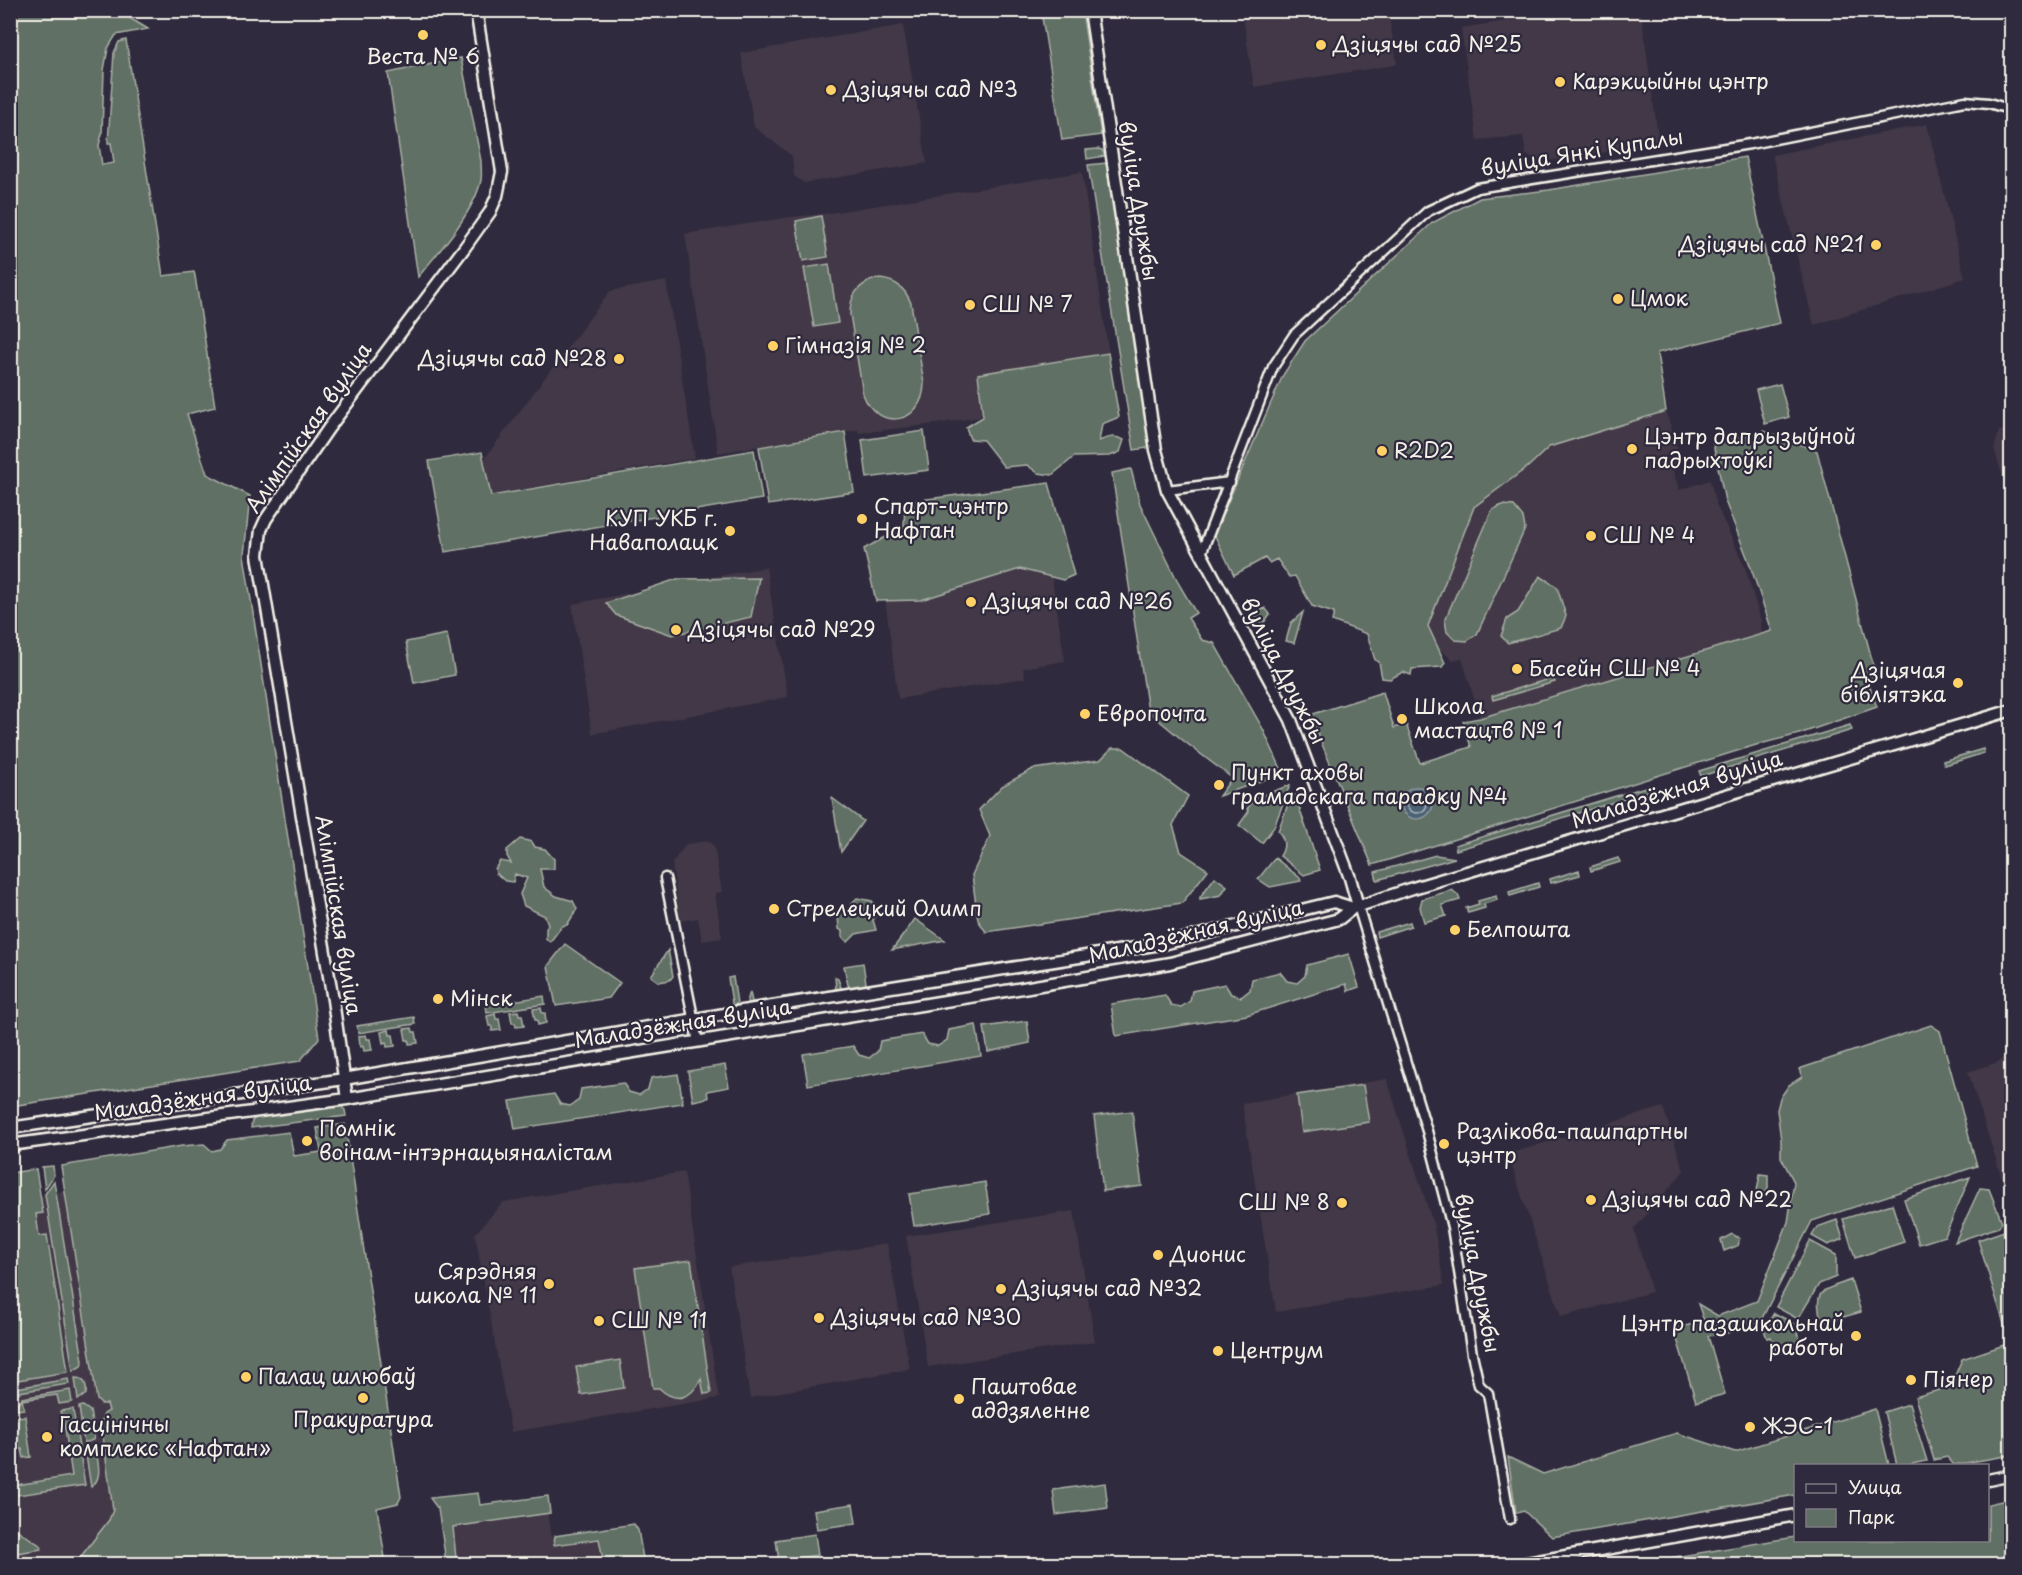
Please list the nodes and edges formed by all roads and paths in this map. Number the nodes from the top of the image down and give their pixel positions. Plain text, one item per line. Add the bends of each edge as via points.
1 (476, 10) edge
2 (1089, 10) edge
3 (2012, 110) edge
4 (1230, 482) junction
5 (1167, 490) junction
6 (1201, 554) junction
7 (2012, 710) edge
8 (665, 878) dead end
9 (1356, 907) junction
10 (693, 1020) junction
11 (698, 1042) junction
12 (344, 1079) junction
13 (346, 1099) junction
14 (10, 1128) edge
15 (10, 1145) edge
16 (2012, 1475) edge
17 (1989, 1480) edge
18 (1794, 1515) edge
19 (1510, 1519) dead end
20 (1521, 1564) edge

1 - 12 main road, Алімпійская вуліца via 502,172 497,196 465,247 285,490 266,519 258,544
2 - 5 main road, вуліца Дружбы via 1156,450
3 - 4 street, вуліца Янкі Купалы via 1965,101 1750,144 1477,188 1433,208 1294,335 1273,367
4 - 5 street
4 - 6 street, вуліца Янкі Купалы
5 - 6 main road, вуліца Дружбы
6 - 9 main road, вуліца Дружбы via 1291,720 1347,867
7 - 9 main road, Маладзёжная вуліца
8 - 10 street
9 - 10 main road, Маладзёжная вуліца via 1334,902 1167,943
9 - 11 main road, Маладзёжная вуліца via 1340,919 1170,963
9 - 19 street, вуліца Дружбы via 1427,1131 1452,1227 1472,1354 1479,1385 1488,1393
10 - 11 street
10 - 12 main road, Маладзёжная вуліца
11 - 13 main road, Маладзёжная вуліца
12 - 13 main road, Алімпійская вуліца
12 - 14 main road, Маладзёжная вуліца
13 - 15 main road, Маладзёжная вуліца
16 - 17 main road
18 - 20 main road

